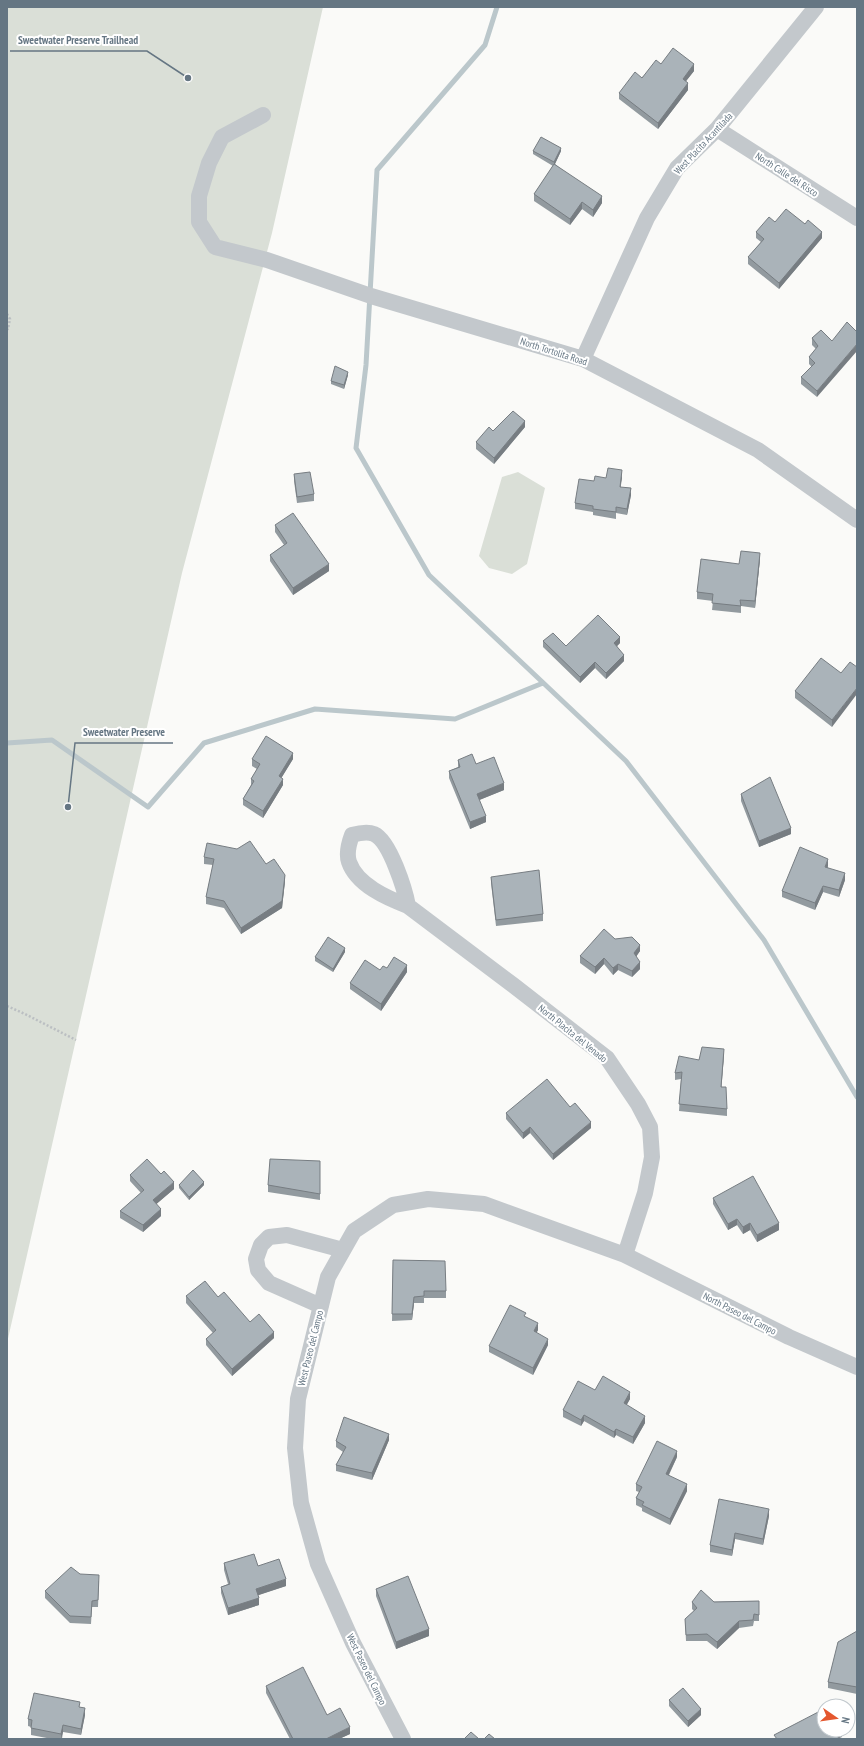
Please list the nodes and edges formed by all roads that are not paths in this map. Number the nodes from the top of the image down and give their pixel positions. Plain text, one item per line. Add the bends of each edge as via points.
1 (816, 7) edge
2 (263, 115) dead end
3 (717, 129) junction
4 (857, 218) edge
5 (584, 359) junction
6 (857, 520) edge
7 (408, 906) junction
8 (343, 1250) junction
9 (625, 1255) junction
10 (321, 1306) junction
11 (857, 1366) edge
12 (403, 1739) edge

1 - 3 street, West Placita Acantilada
2 - 5 street, North Tortolita Road via 222,137 210,163 199,196 199,222 215,247 267,260 371,296
3 - 4 street, North Calle del Risco
3 - 5 street, West Placita Acantilada via 677,168 647,218
5 - 6 street, North Tortolita Road via 758,450
7 - 7 street, North Placita del Venado via 403,884 388,849 375,834 363,832 352,835 348,861 355,875 388,898
7 - 9 street, North Placita del Venado via 607,1058 638,1104 650,1127 652,1156 645,1194
8 - 9 street, West Paseo del Campo via 354,1231 392,1205 428,1199 484,1204
8 - 10 street, West Paseo del Campo via 328,1277
8 - 10 street via 287,1234 269,1237 261,1245 256,1259 258,1270 269,1283
9 - 11 street, North Paseo del Campo via 789,1337
10 - 12 street, West Paseo del Campo via 298,1399 295,1448 301,1503 318,1564 353,1643

